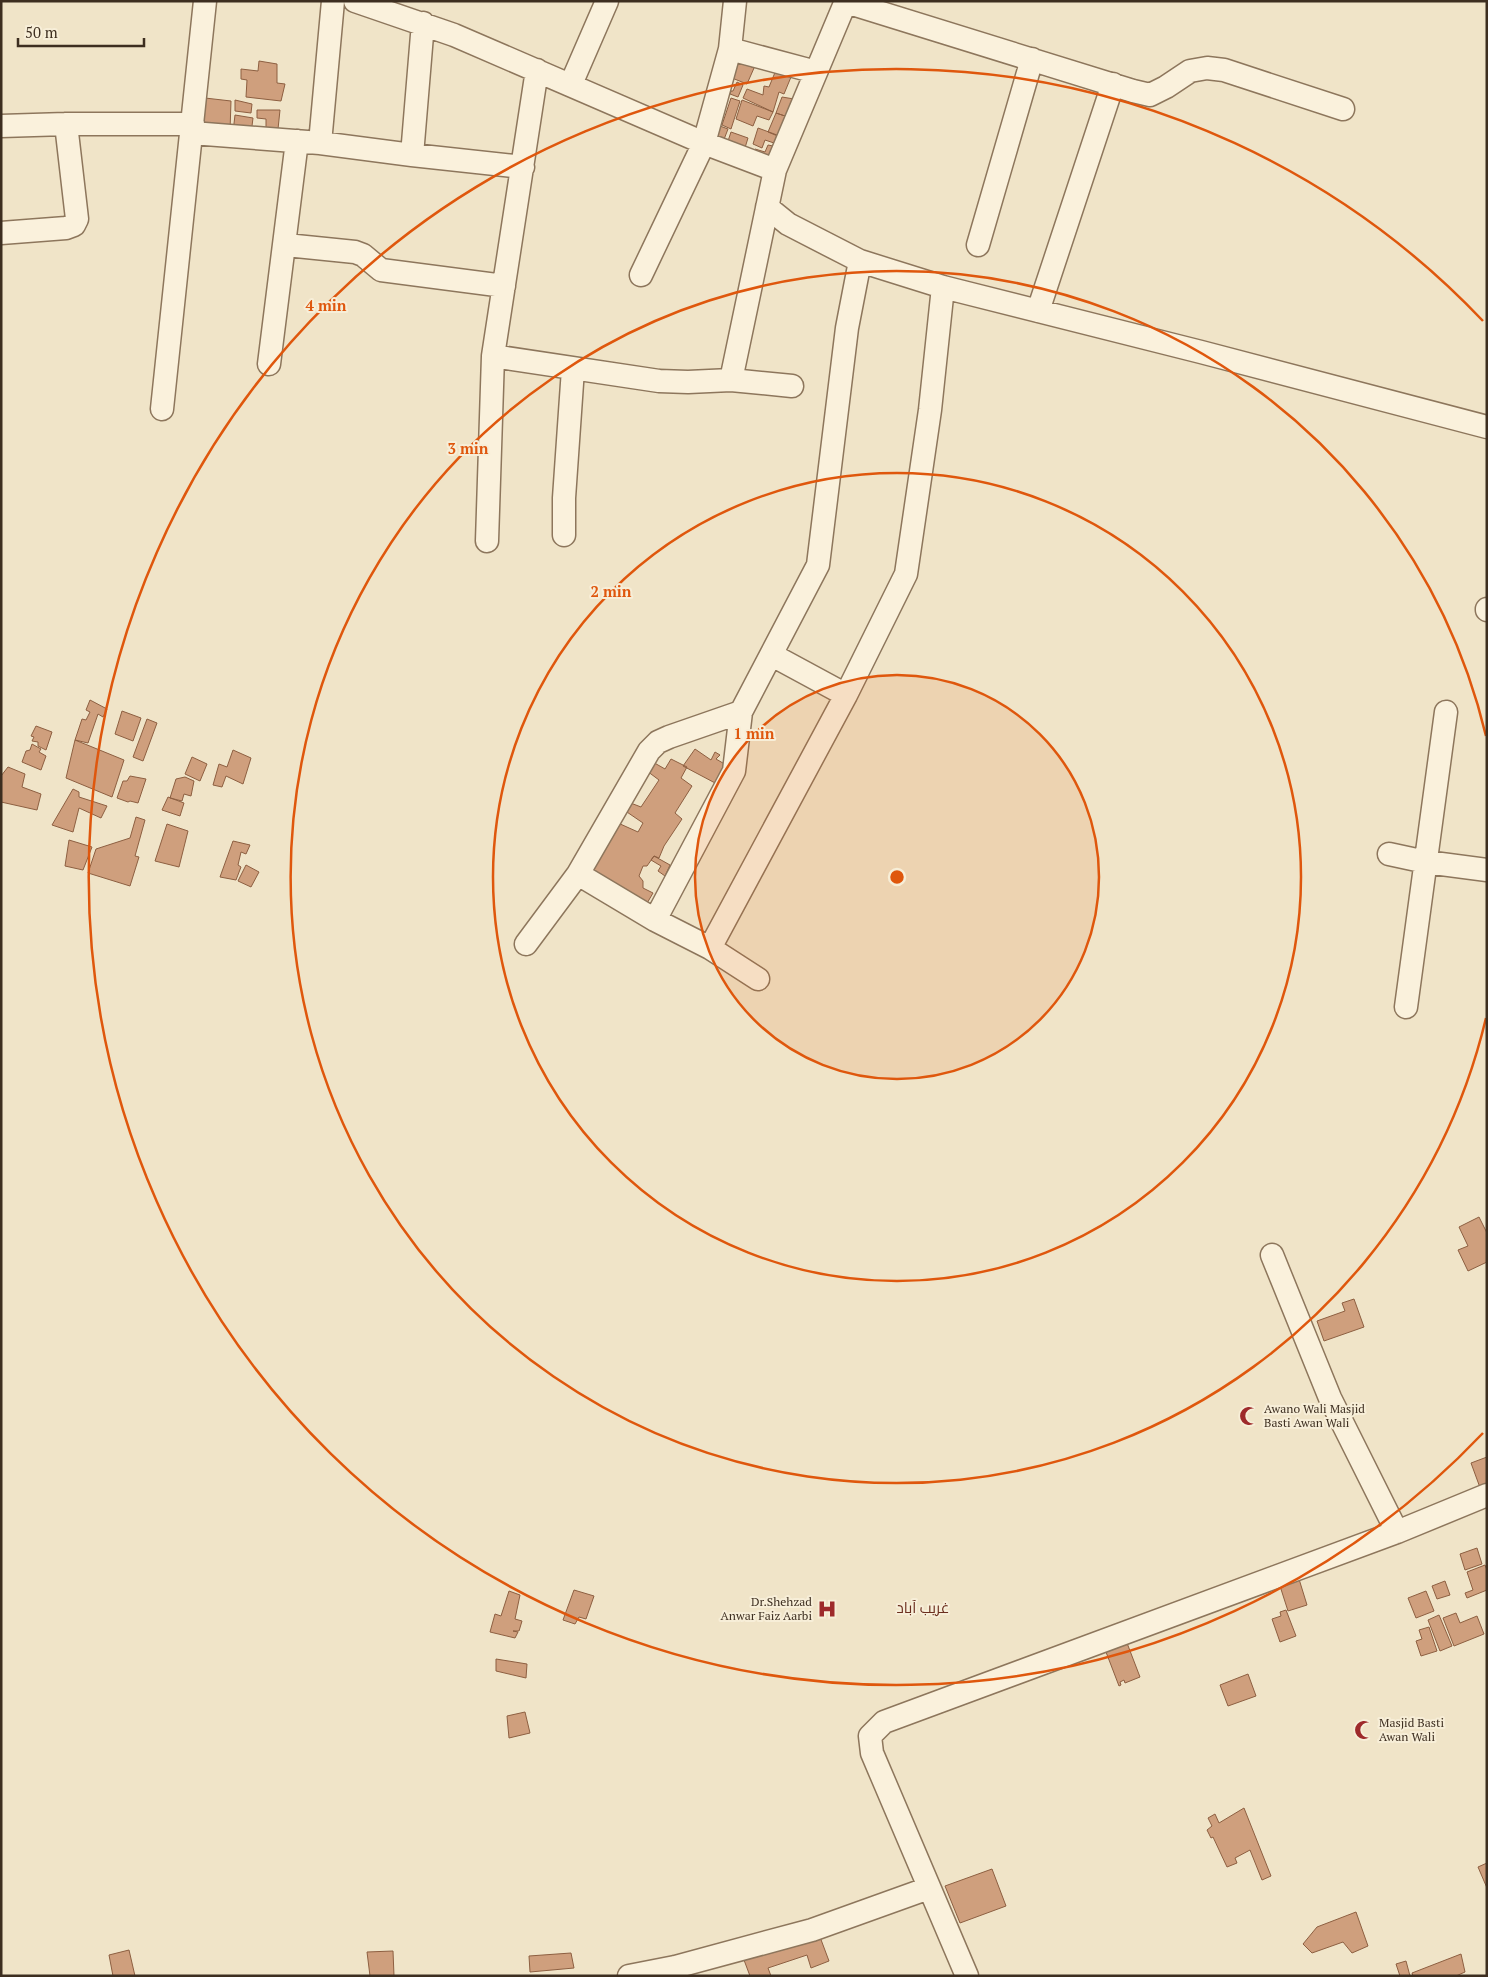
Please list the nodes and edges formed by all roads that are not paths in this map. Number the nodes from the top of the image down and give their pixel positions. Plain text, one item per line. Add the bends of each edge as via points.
1 (205, 1) edge
2 (334, 1) edge
3 (355, 1) edge
4 (606, 1) edge
5 (735, 1) edge
6 (846, 2) edge
7 (423, 23) junction
8 (730, 49) junction
9 (1032, 59) junction
10 (538, 70) junction
11 (816, 72) junction
12 (571, 84) junction
13 (1113, 84) junction
14 (1343, 109) dead end
15 (66, 124) junction
16 (1, 126) edge
17 (193, 128) junction
18 (297, 141) junction
19 (320, 143) junction
20 (704, 143) junction
21 (412, 155) junction
22 (523, 167) junction
23 (776, 170) junction
24 (767, 207) junction
25 (1, 233) edge
26 (286, 245) junction
27 (978, 245) dead end
28 (860, 261) junction
29 (641, 275) dead end
30 (504, 286) junction
31 (943, 287) junction
32 (1038, 311) junction
33 (493, 356) junction
34 (269, 364) dead end
35 (573, 369) junction
36 (731, 380) junction
37 (792, 386) dead end
38 (162, 409) dead end
39 (1487, 427) edge
40 (564, 535) dead end
41 (487, 541) dead end
42 (772, 655) junction
43 (846, 694) junction
44 (741, 712) junction
45 (1446, 712) dead end
46 (1389, 854) dead end
47 (1426, 862) junction
48 (1487, 870) edge
49 (578, 874) junction
50 (655, 920) junction
51 (526, 944) dead end
52 (710, 948) junction
53 (758, 980) dead end
54 (1406, 1007) dead end
55 (1272, 1255) dead end
56 (1487, 1495) edge
57 (1397, 1532) junction
58 (928, 1888) junction
59 (629, 1976) edge
60 (967, 1976) edge

1 - 17 street
2 - 19 street
3 - 7 street
4 - 12 street
5 - 8 street
6 - 9 street
6 - 11 street
7 - 10 street
7 - 21 street
8 - 11 street
8 - 20 street
9 - 13 street
9 - 27 street
10 - 12 street
10 - 22 street
11 - 23 street
12 - 20 street
13 - 14 street via 1150,94 1190,71 1207,68 1224,70
13 - 32 street
15 - 16 street
15 - 17 street
15 - 25 street via 77,220 66,228
17 - 18 street
17 - 38 street
18 - 19 street
18 - 26 street
19 - 21 street
20 - 23 street
20 - 29 street
21 - 22 street
22 - 30 street
23 - 24 street
24 - 28 street via 788,224
24 - 36 street
26 - 30 street via 355,252 381,270
26 - 34 street
28 - 31 street
28 - 42 street via 847,328 818,565
30 - 33 street
31 - 32 street
31 - 43 street via 930,410 906,574
32 - 39 street
33 - 35 street
33 - 41 street
35 - 36 street via 659,381
35 - 40 street
36 - 37 street
42 - 43 street
42 - 44 street
43 - 52 street
44 - 49 street via 669,736 648,751
44 - 50 street via 734,772
45 - 47 street
46 - 47 street
47 - 48 street
47 - 54 street
49 - 50 street
49 - 51 street
50 - 52 street
52 - 53 street
55 - 57 street via 1330,1398
56 - 57 street
57 - 58 street via 884,1722 870,1736 872,1753
58 - 59 street via 812,1930
58 - 60 street

